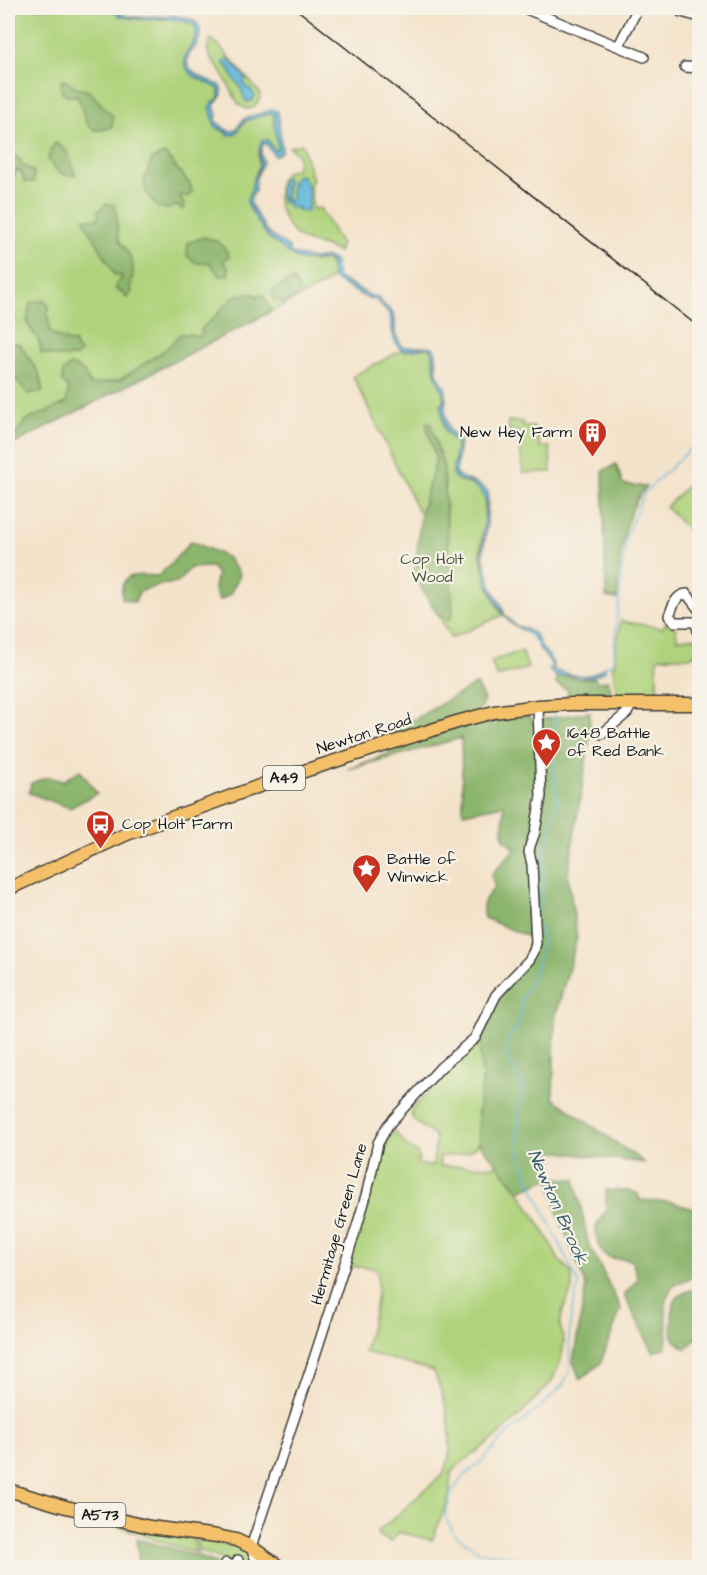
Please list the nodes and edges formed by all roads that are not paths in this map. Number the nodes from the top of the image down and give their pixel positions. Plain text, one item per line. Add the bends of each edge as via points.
1 (525, 8) edge
2 (638, 8) edge
3 (681, 12) dead end
4 (699, 17) edge
5 (699, 40) edge
6 (619, 45) junction
7 (644, 57) dead end
8 (685, 68) dead end
9 (699, 68) edge
10 (699, 611) edge
11 (699, 640) edge
12 (632, 704) junction
13 (699, 704) edge
14 (538, 706) junction
15 (602, 734) dead end
16 (8, 890) edge
17 (8, 1490) edge
18 (251, 1547) junction
19 (259, 1568) edge
20 (281, 1568) edge

1 - 6 street
2 - 6 street
3 - 4 street
5 - 9 street
6 - 7 street
8 - 9 street
10 - 11 street via 687,594 678,597 669,616 675,622 696,622
12 - 13 main road, A49
12 - 14 main road, Newton Road / A49
12 - 15 street
14 - 16 main road, Newton Road / A49 via 460,721 252,789 118,837
14 - 18 street, Hermitage Green Lane via 541,796 529,852 534,951 496,995 475,1038 440,1068 380,1138 367,1192
17 - 18 main road, A573 via 150,1527 223,1537
18 - 19 street
18 - 20 main road, A573

